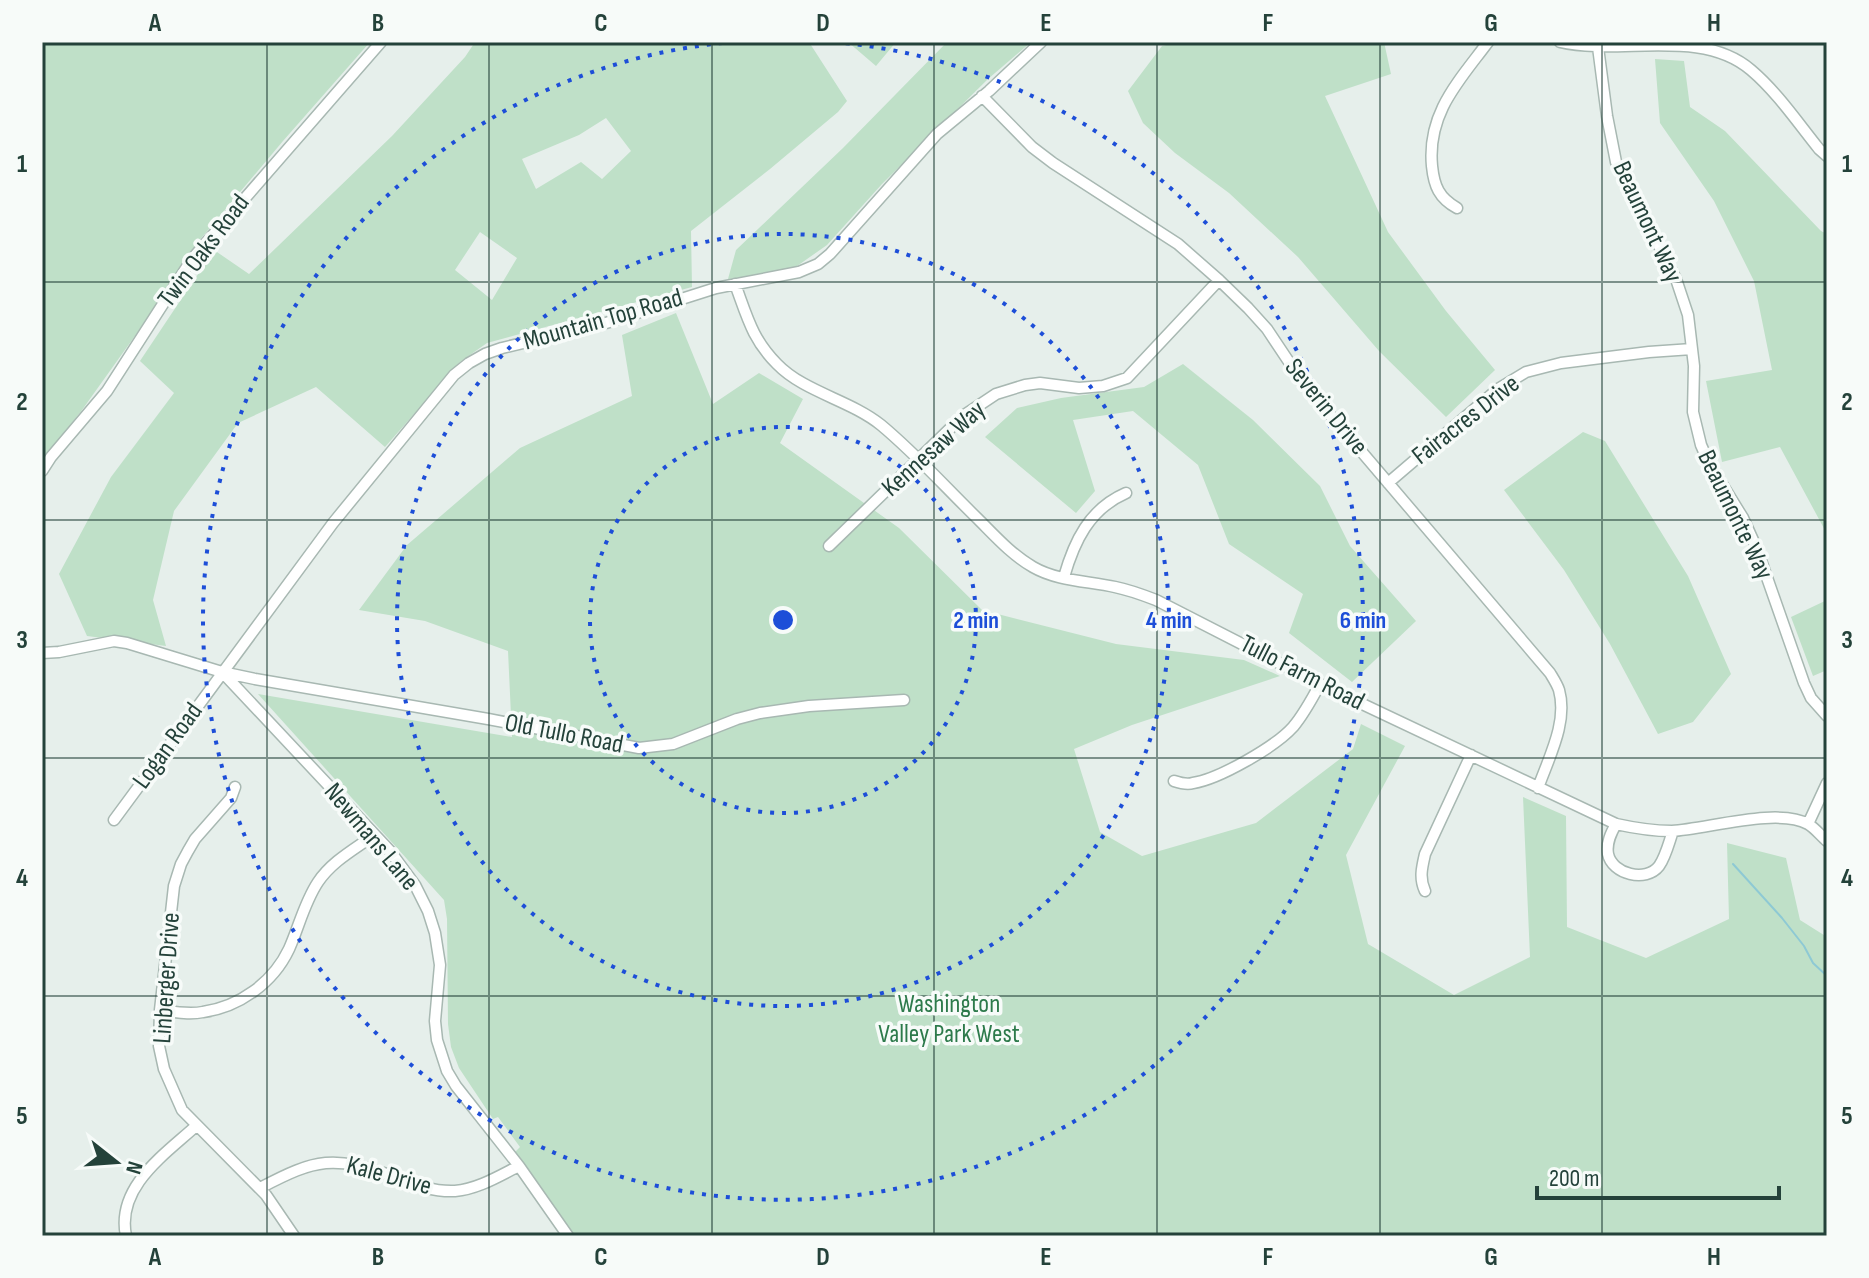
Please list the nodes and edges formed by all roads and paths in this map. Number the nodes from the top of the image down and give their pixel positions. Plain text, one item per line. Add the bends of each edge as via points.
1 (381, 42) edge
2 (1041, 42) edge
3 (1488, 42) edge
4 (1560, 42) edge
5 (1598, 47) junction
6 (982, 96) junction
7 (1827, 156) edge
8 (1457, 208) dead end
9 (1219, 280) junction
10 (735, 284) junction
11 (1692, 349) junction
12 (919, 461) junction
13 (42, 471) edge
14 (1388, 483) junction
15 (1126, 493) dead end
16 (829, 546) dead end
17 (1064, 577) junction
18 (42, 653) edge
19 (222, 672) junction
20 (1320, 684) junction
21 (904, 700) dead end
22 (1827, 716) edge
23 (1471, 755) junction
24 (1174, 781) dead end
25 (1827, 783) edge
26 (235, 787) dead end
27 (1538, 788) junction
28 (114, 820) dead end
29 (1616, 824) junction
30 (1808, 824) junction
31 (1673, 831) junction
32 (374, 835) junction
33 (1827, 841) edge
34 (1425, 891) dead end
35 (160, 1010) junction
36 (196, 1126) junction
37 (519, 1166) junction
38 (260, 1188) junction
39 (126, 1236) edge
40 (294, 1236) edge
41 (568, 1236) edge

1 - 13 street, Twin Oaks Road via 192,259 107,391
2 - 6 street, Mountain Top Road
3 - 8 street via 1447,98 1434,129 1435,183 1446,202
4 - 5 street
5 - 7 street via 1690,46 1730,56 1762,80
5 - 11 street, Beaumont Way via 1616,162 1676,279
6 - 9 street, Severin Drive via 1032,147 1178,244
6 - 10 street, Mountain Top Road via 937,134 818,264
9 - 12 street, Kennesaw Way via 1127,378 1079,388 1040,383 996,394 963,416
9 - 14 street, Severin Drive via 1267,329 1315,397
10 - 12 street, Tullo Farm Road via 753,334 778,366 869,416
10 - 19 street, Mountain Top Road via 502,348 469,363 333,523
11 - 14 street, Fairacres Drive via 1561,363 1526,372 1498,389
11 - 22 street, Beaumonte Way via 1693,412 1701,445 1743,518 1804,683
12 - 16 street, Kennesaw Way
12 - 17 street, Tullo Farm Road via 1022,560
14 - 27 street, Severin Drive via 1558,688 1560,726
15 - 17 street via 1088,522
17 - 20 street, Tullo Farm Road via 1139,593
18 - 19 street, Old Tullo Road via 114,641
19 - 21 street, Old Tullo Road via 639,748 673,744 760,713
19 - 28 street, Logan Road
19 - 32 street, Newmans Lane
20 - 23 street, Tullo Farm Road
20 - 24 street via 1292,728 1265,750 1193,784
23 - 27 street, Tullo Farm Road
23 - 34 street via 1425,854
25 - 30 street
26 - 35 street, Linberger Drive via 181,864
27 - 29 street, Tullo Farm Road
29 - 31 street, Tullo Farm Road
29 - 31 street via 1608,855 1617,869 1636,875 1659,866
30 - 31 street, Tullo Farm Road via 1766,818
30 - 33 street
32 - 35 street via 333,864 316,884 288,951 265,983 218,1009
32 - 37 street, Newmans Lane via 406,871 435,933 440,965 435,1021 447,1071
35 - 36 street, Linberger Drive via 164,1069 177,1102
36 - 38 street, Linberger Drive
36 - 39 street via 135,1187 125,1216
37 - 38 street, Kale Drive via 476,1187 440,1191 362,1166 322,1162
37 - 41 street, Newmans Lane
38 - 40 street, Linberger Drive

